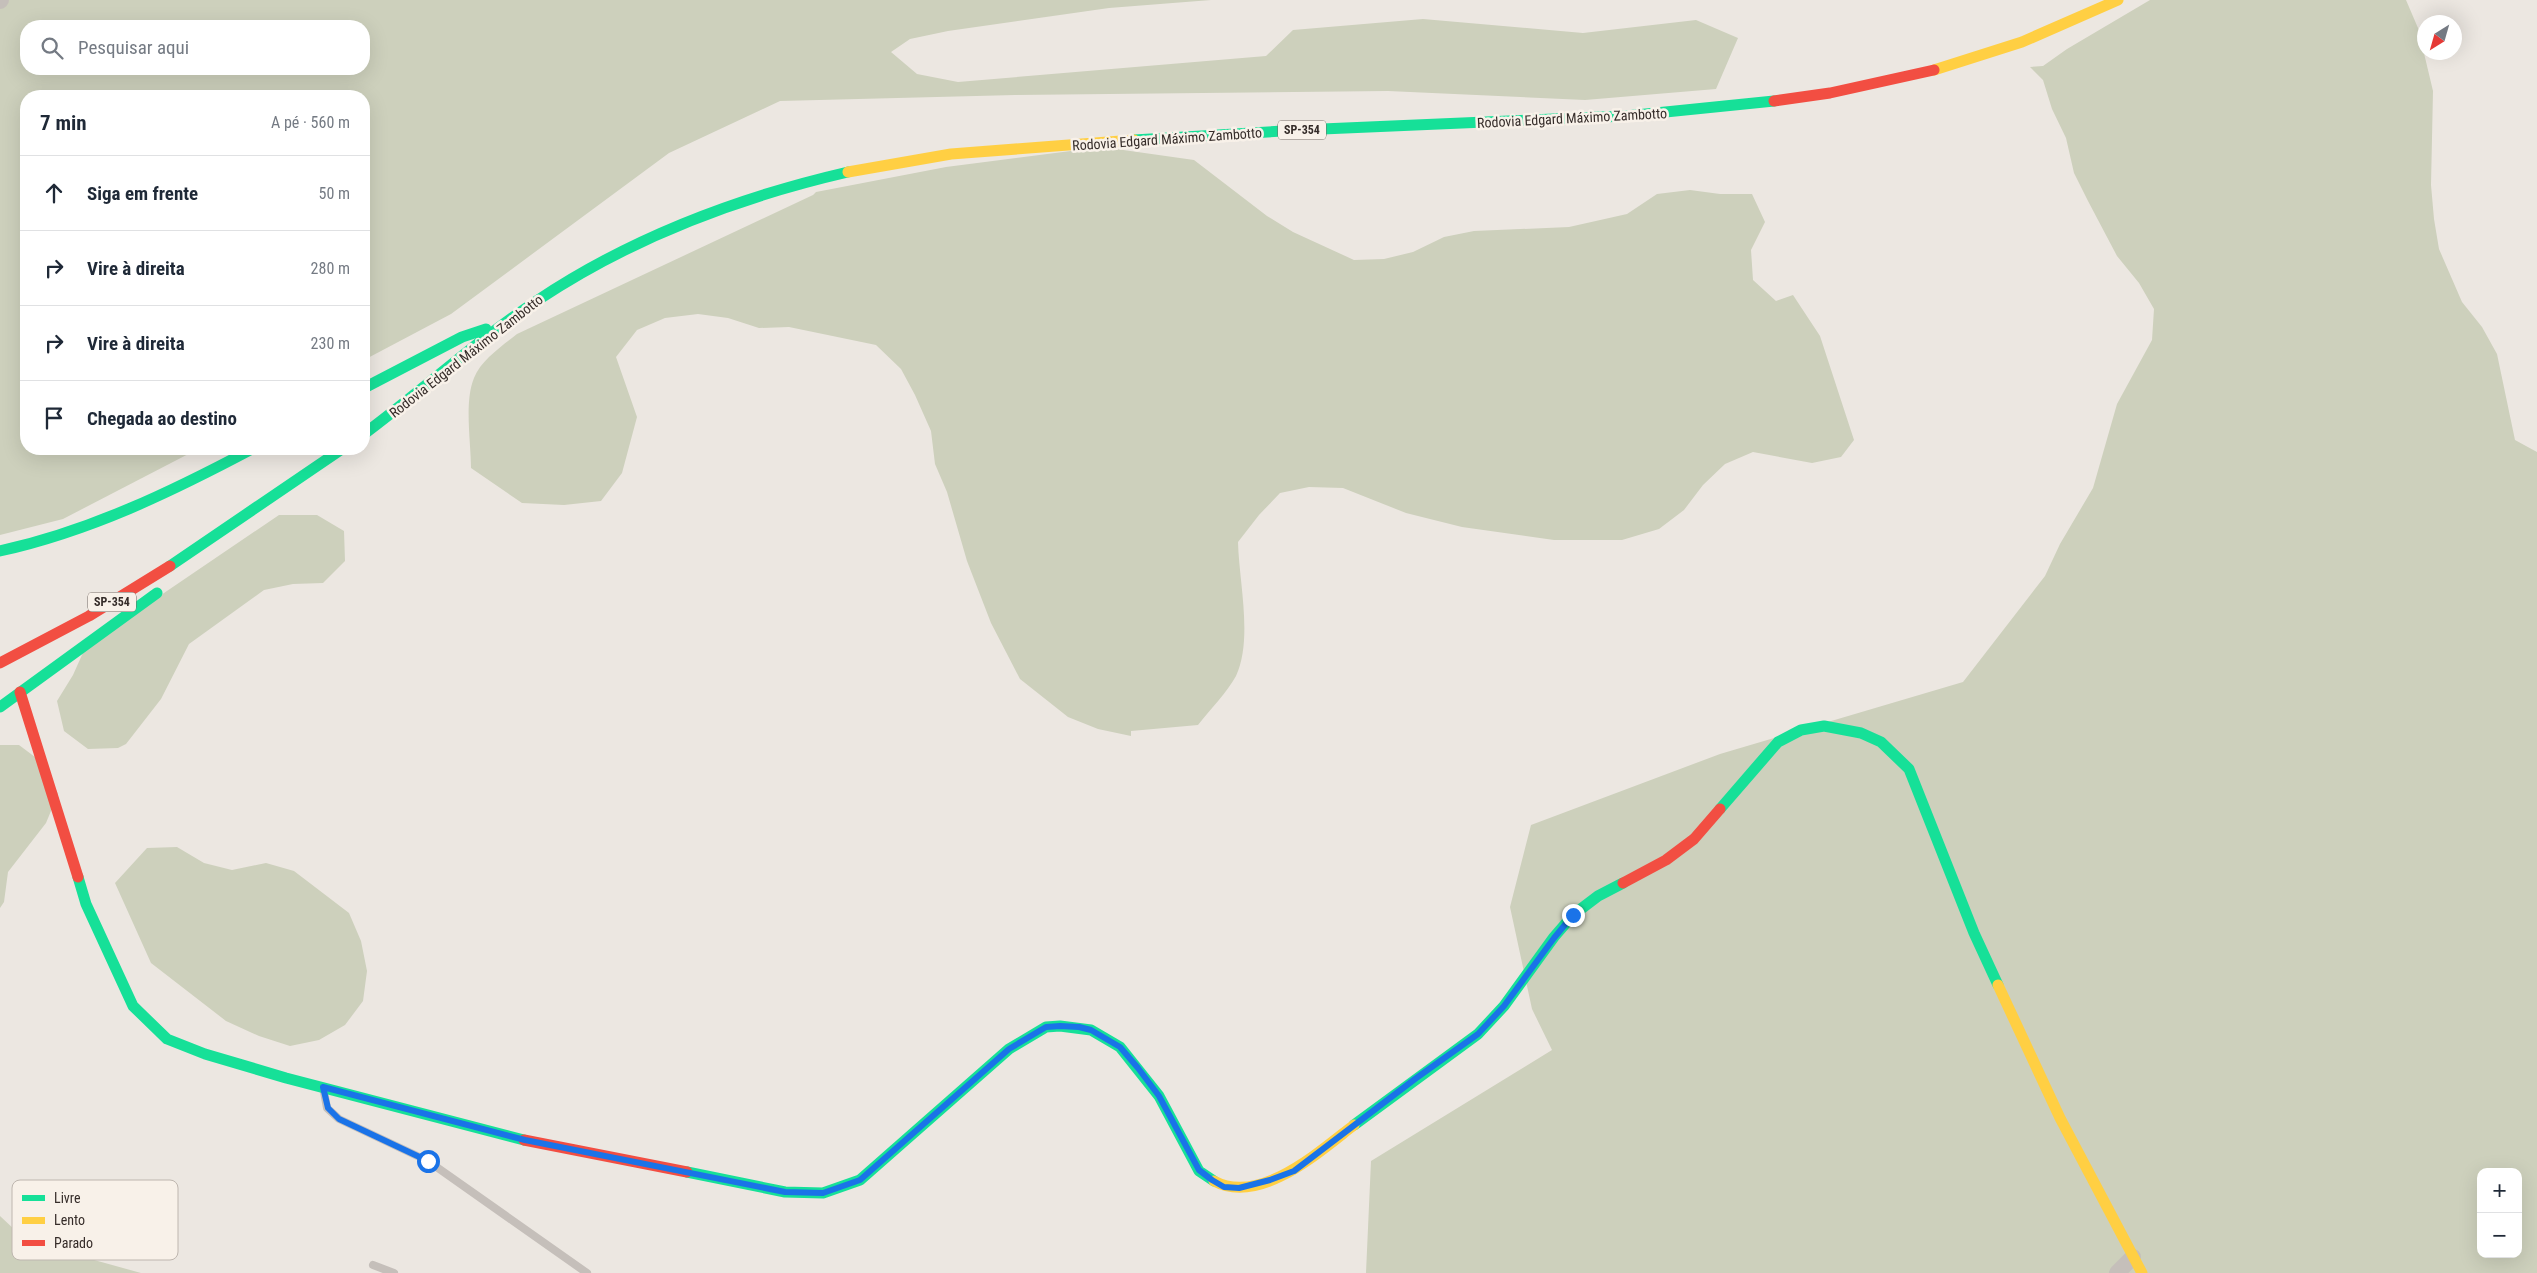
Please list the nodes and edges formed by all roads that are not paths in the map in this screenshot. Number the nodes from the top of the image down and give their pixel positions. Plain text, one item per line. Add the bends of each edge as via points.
1 (2118, 0) edge
2 (506, 323) junction
3 (370, 385) edge
4 (370, 430) edge
5 (240, 455) edge
6 (333, 455) edge
7 (220, 534) junction
8 (0, 551) edge
9 (197, 564) dead end
10 (168, 585) dead end
11 (0, 663) edge
12 (20, 692) junction
13 (0, 707) edge
14 (323, 1087) junction
15 (2133, 1257) junction
16 (373, 1266) dead end
17 (394, 1273) edge
18 (586, 1273) edge
19 (2117, 1273) edge
20 (2142, 1273) edge

1 - 2 street, Rodovia Edgard Máximo Zambotto / SP-354 via 2073,21 1968,61 1814,97 1682,112 1540,121 1154,138 934,156 879,165 755,198 660,234 550,292
2 - 3 street via 462,337
2 - 4 street, Rodovia Edgard Máximo Zambotto / SP-354
5 - 8 street via 80,531
6 - 7 street, SP-354
7 - 9 street
7 - 11 street, SP-354 via 127,593
10 - 12 street
12 - 13 street
12 - 14 street via 86,904 134,1006 167,1039 205,1054
14 - 15 street via 525,1140 785,1192 823,1193 860,1180 1009,1049 1046,1027 1079,1027 1120,1047 1138,1068 1159,1096 1199,1170 1224,1187 1239,1188 1294,1171 1478,1034 1504,1006 1573,915 1598,896 1666,860 1694,839 1778,742 1801,730 1824,726 1861,732 1881,742 1909,769 1974,933 2060,1118
14 - 18 lane via 328,1108 339,1119 428,1161
15 - 19 street
15 - 20 street
16 - 17 lane

